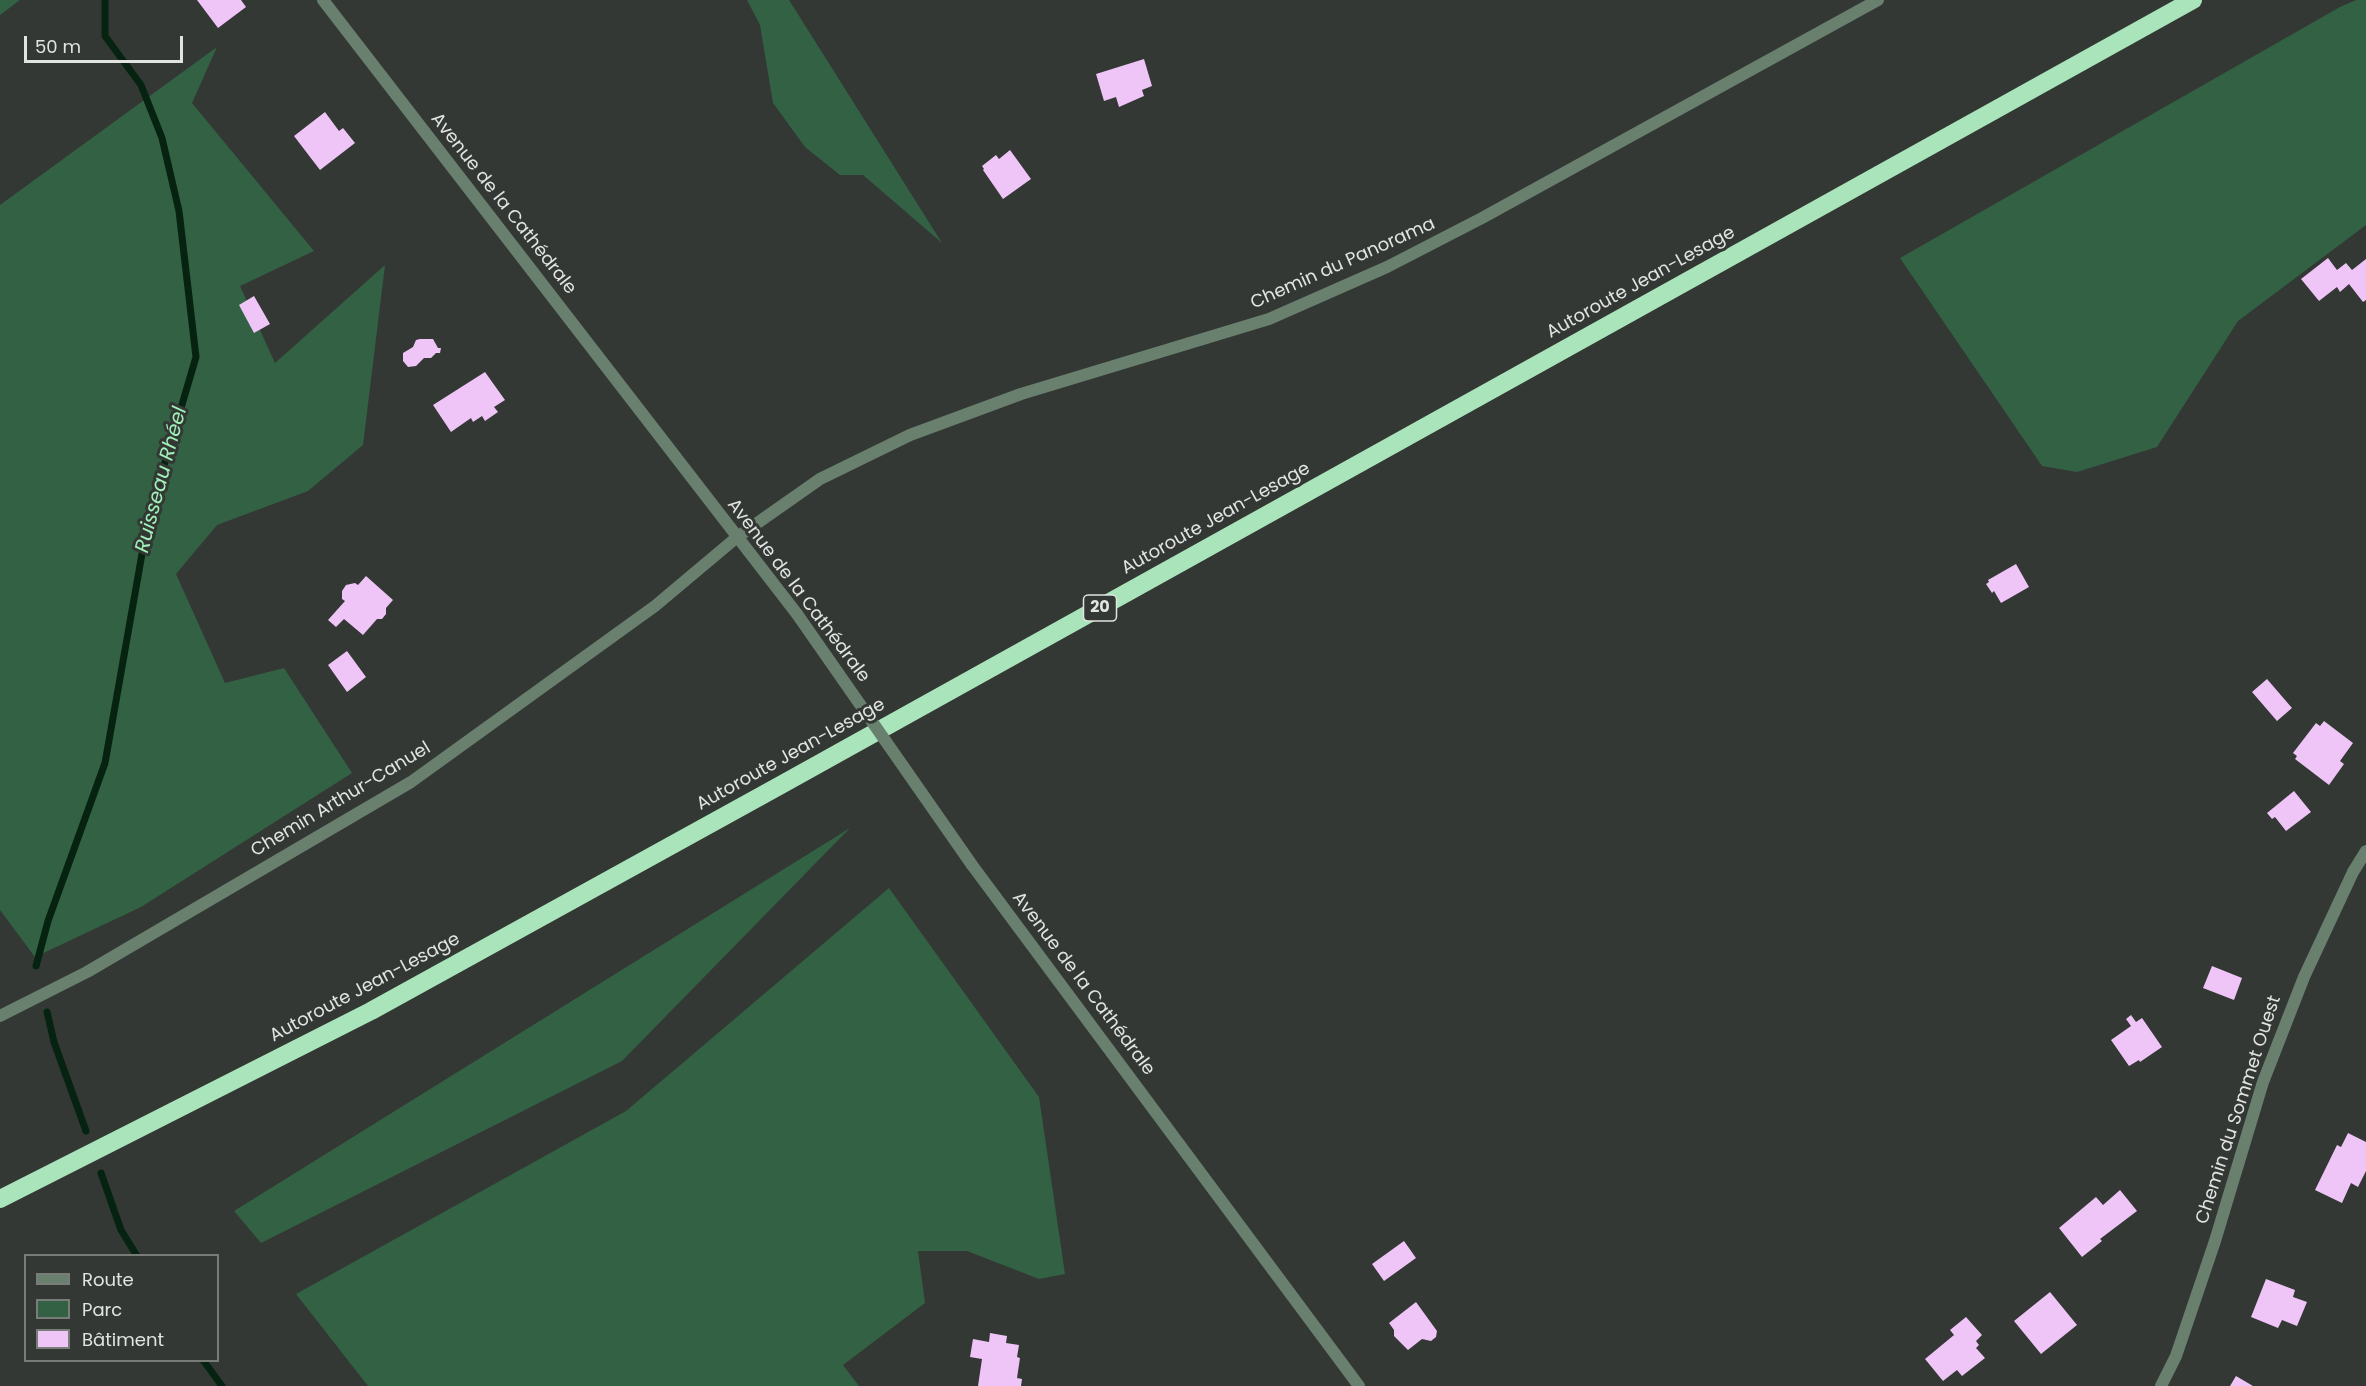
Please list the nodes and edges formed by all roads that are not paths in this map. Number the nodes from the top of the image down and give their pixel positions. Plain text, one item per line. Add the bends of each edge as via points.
1 (323, 0) edge
2 (1878, 0) edge
3 (2193, 0) edge
4 (736, 538) junction
5 (2366, 851) edge
6 (0, 1016) edge
7 (0, 1199) edge
8 (1359, 1386) edge
9 (2161, 1386) edge

1 - 4 street, Avenue de la Cathédrale
2 - 4 street, Chemin du Panorama via 1482,219 1387,267 1269,319 1021,393 910,435 820,478
3 - 7 highway, Autoroute Jean-Lesage / 20 via 382,1005
4 - 6 street, Chemin Arthur-Canuel via 655,606 411,782 87,972
4 - 8 street, Avenue de la Cathédrale, bridge via 797,614 972,865
5 - 9 street, Chemin du Sommet Ouest via 2304,976 2263,1082 2215,1241 2176,1356

